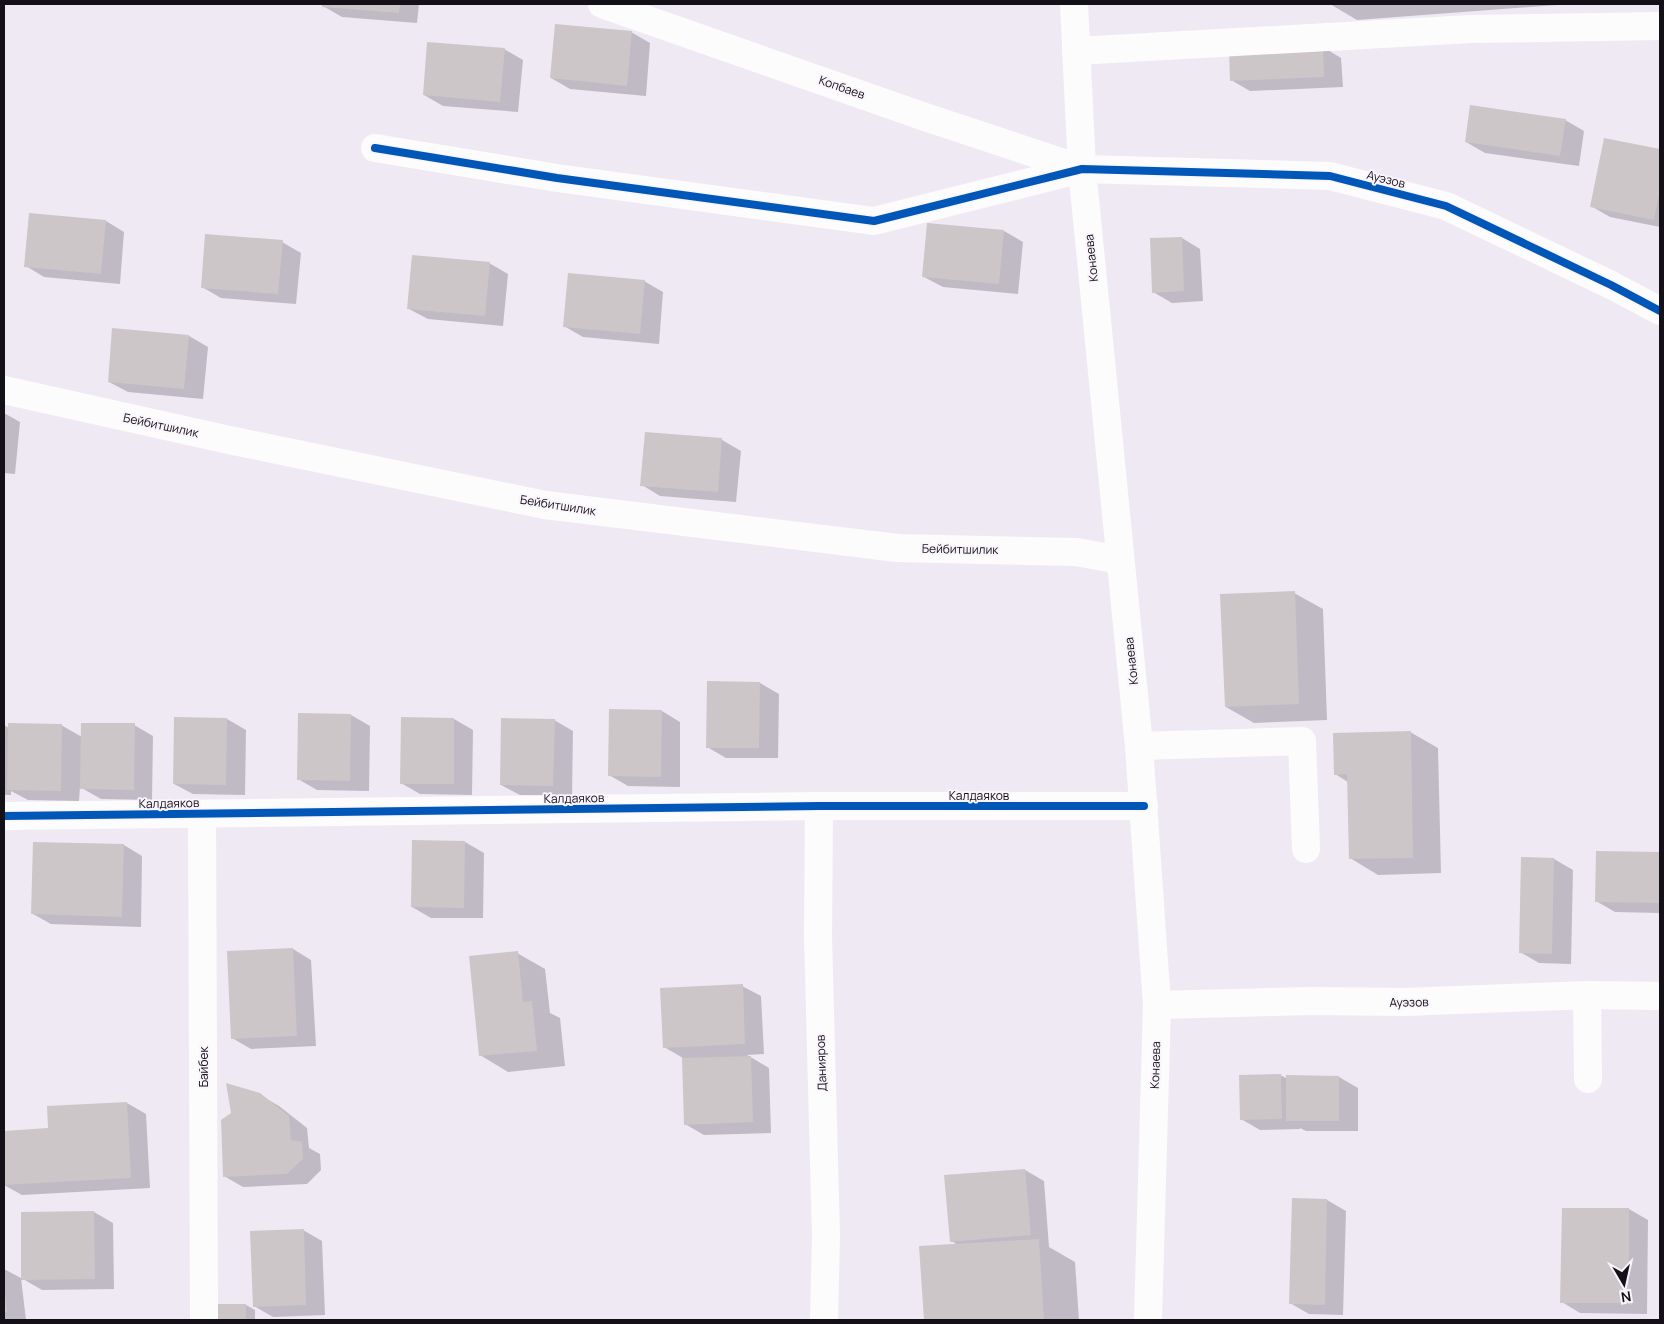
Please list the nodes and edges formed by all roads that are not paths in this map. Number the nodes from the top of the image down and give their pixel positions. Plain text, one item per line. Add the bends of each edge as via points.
1 (602, 4) edge
2 (1074, 4) edge
3 (1660, 26) edge
4 (1076, 51) junction
5 (375, 148) dead end
6 (1082, 169) junction
7 (1660, 311) edge
8 (4, 390) edge
9 (1120, 560) junction
10 (1139, 746) junction
11 (819, 806) junction
12 (1144, 806) junction
13 (202, 814) junction
14 (4, 816) edge
15 (1306, 849) dead end
16 (1587, 995) junction
17 (1660, 996) edge
18 (1157, 1005) junction
19 (1588, 1079) dead end
20 (204, 1320) edge
21 (824, 1320) edge
22 (1148, 1320) edge

1 - 6 street, Копбаев
2 - 4 street, Конаева
3 - 4 street via 1472,29
4 - 6 street, Конаева
5 - 6 street via 557,178 874,221
6 - 7 street, Ауэзов via 1330,176 1446,206
6 - 9 street, Конаева
8 - 9 street, Бейбитшилик via 545,505 897,548 1076,552
9 - 10 street, Конаева
10 - 12 street, Конаева
10 - 15 street via 1302,741
11 - 12 street, Калдаяков
11 - 13 street, Калдаяков
11 - 21 street, Данияров via 818,937 826,1236
12 - 18 street, Конаева
13 - 14 street, Калдаяков
13 - 20 street, Байбек
16 - 17 street, Ауэзов
16 - 18 street, Ауэзов via 1405,1002 1312,1000
16 - 19 street
18 - 22 street, Конаева

